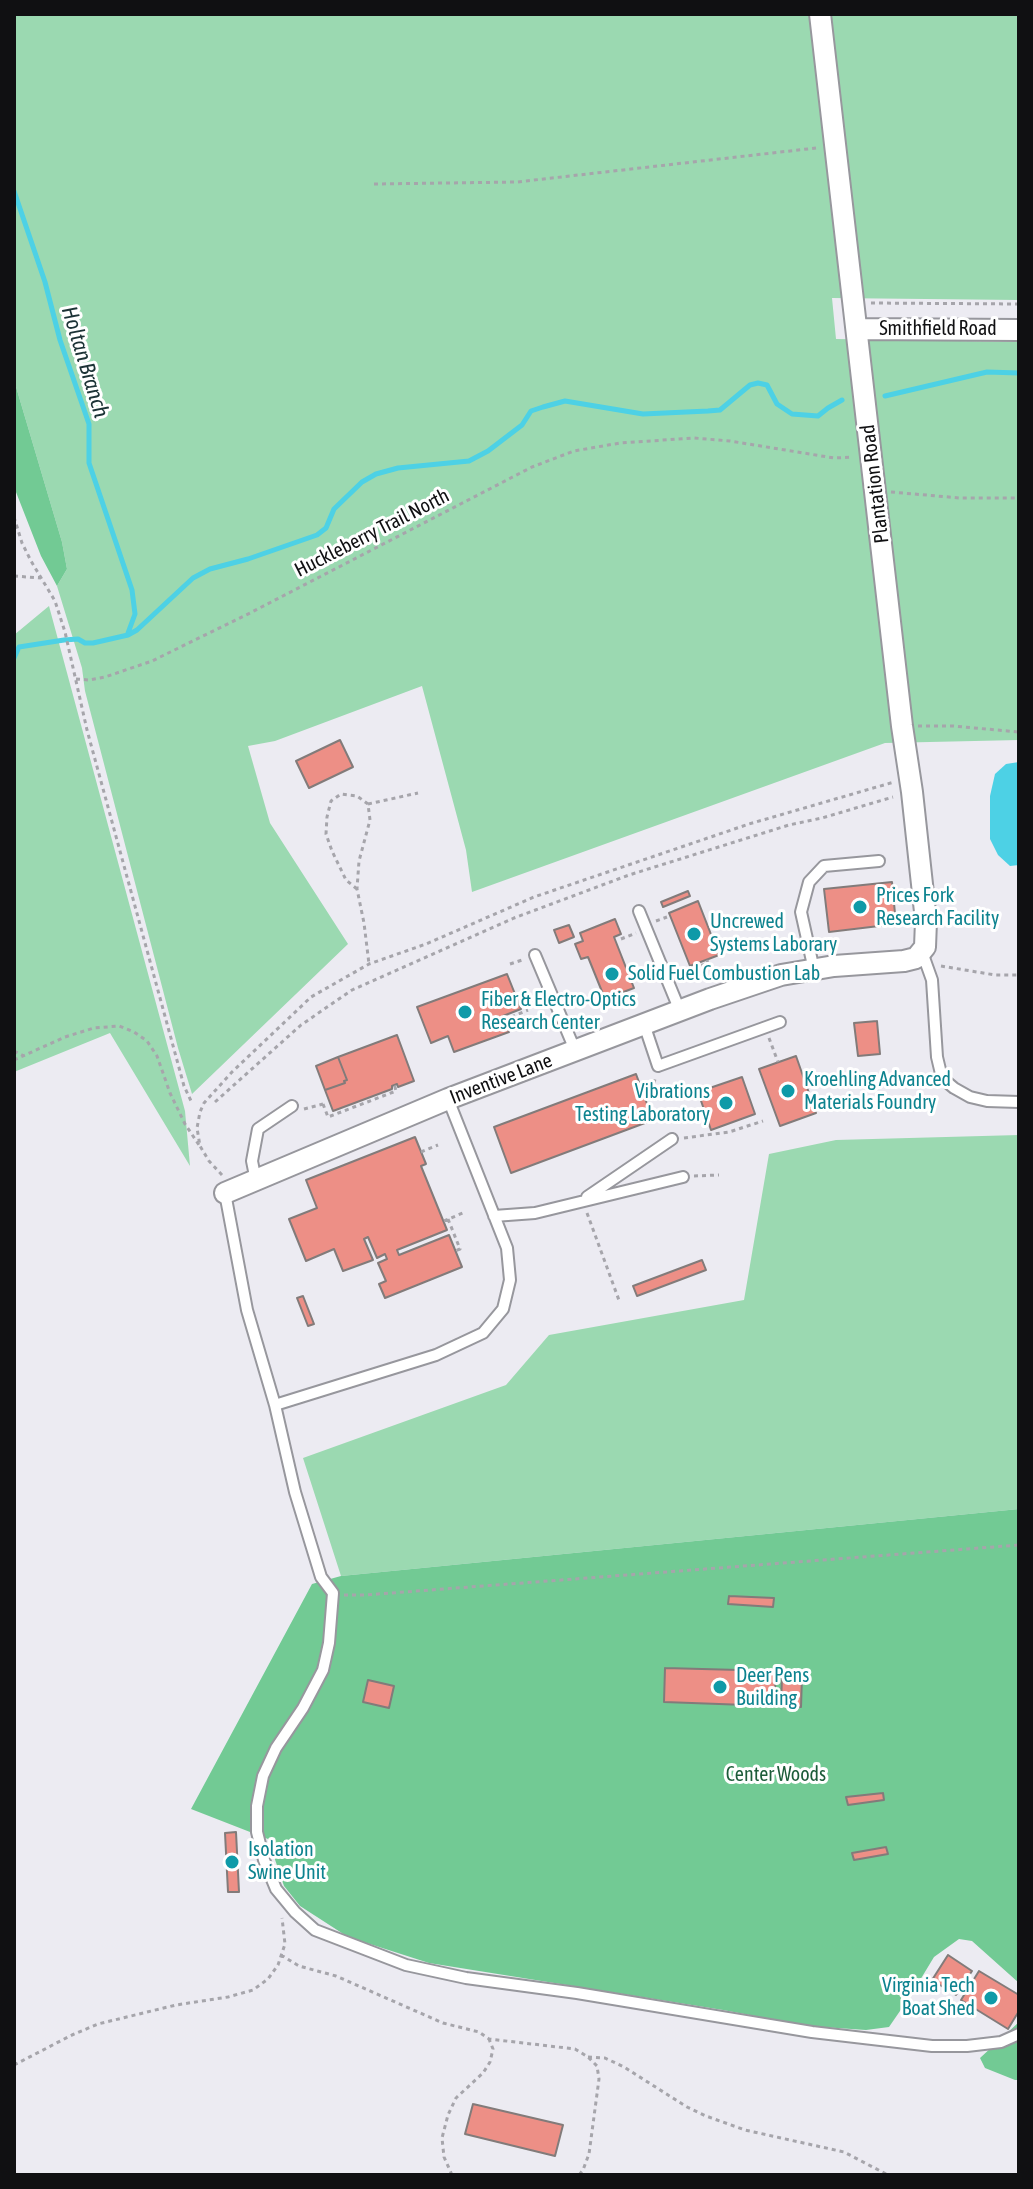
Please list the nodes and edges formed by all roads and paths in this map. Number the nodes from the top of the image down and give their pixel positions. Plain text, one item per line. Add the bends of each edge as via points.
1 (820, 14) edge
2 (836, 146) junction
3 (374, 184) dead end
4 (863, 303) dead end
5 (1019, 304) edge
6 (857, 329) junction
7 (1019, 330) edge
8 (861, 457) dead end
9 (887, 491) dead end
10 (1019, 498) edge
11 (14, 517) edge
12 (14, 576) edge
13 (41, 578) junction
14 (76, 679) junction
15 (902, 726) junction
16 (1019, 732) edge
17 (911, 784) junction
18 (418, 793) dead end
19 (368, 804) junction
20 (879, 861) dead end
21 (357, 889) junction
22 (639, 911) dead end
23 (922, 952) junction
24 (535, 955) dead end
25 (707, 960) dead end
26 (369, 964) junction
27 (814, 970) junction
28 (675, 975) dead end
29 (1019, 975) edge
30 (528, 1010) dead end
31 (680, 1011) junction
32 (504, 1020) dead end
33 (780, 1022) dead end
34 (644, 1024) junction
35 (772, 1045) dead end
36 (575, 1050) junction
37 (14, 1051) edge
38 (24, 1056) junction
39 (14, 1060) edge
40 (778, 1062) dead end
41 (398, 1085) dead end
42 (448, 1099) junction
43 (215, 1102) dead end
44 (1019, 1102) edge
45 (192, 1103) dead end
46 (292, 1106) dead end
47 (307, 1110) dead end
48 (763, 1121) dead end
49 (672, 1139) joint
50 (438, 1145) dead end
51 (200, 1146) junction
52 (421, 1152) dead end
53 (719, 1175) dead end
54 (683, 1177) joint
55 (256, 1181) junction
56 (225, 1193) junction
57 (583, 1201) junction
58 (465, 1212) dead end
59 (494, 1216) junction
60 (455, 1251) dead end
61 (620, 1303) dead end
62 (275, 1405) junction
63 (1019, 1545) edge
64 (333, 1593) junction
65 (282, 1918) dead end
66 (281, 1955) junction
67 (1019, 2034) edge
68 (489, 2039) junction
69 (588, 2057) junction
70 (14, 2065) edge
71 (452, 2175) edge
72 (579, 2175) edge
73 (888, 2175) edge

1 - 2 street, Plantation Road
2 - 3 path via 517,182
2 - 6 street, Plantation Road
4 - 5 path
6 - 7 street, Smithfield Road
6 - 15 street, Plantation Road
8 - 14 path, Huckleberry Trail North via 834,458 694,438 574,451 532,467 152,661 105,677
9 - 10 path
11 - 13 path
12 - 13 path
13 - 14 path via 55,601
14 - 45 path
15 - 16 path
15 - 17 street, Plantation Road
17 - 23 street, Plantation Road via 926,921
17 - 26 path via 636,861
17 - 43 path via 822,818 629,875 514,918 352,990 301,1025
18 - 19 path
19 - 21 path via 370,820
19 - 21 path via 341,794 331,801 327,817 332,851 346,880
20 - 27 lane via 824,866 809,882 801,912
21 - 26 path
22 - 31 lane
23 - 27 street, Inventive Lane via 904,961
23 - 29 path via 940,966
23 - 44 lane via 932,980 942,1078 970,1097
24 - 36 lane
25 - 28 path
26 - 51 path via 311,997 210,1095 200,1112
27 - 31 street, Inventive Lane via 781,975
30 - 32 path
31 - 34 street, Inventive Lane
33 - 34 lane via 658,1066
34 - 36 street, Inventive Lane
35 - 40 path
36 - 42 street, Inventive Lane
37 - 38 path
38 - 39 path
38 - 51 path via 94,1028 119,1026 134,1032 157,1056 170,1093
41 - 47 path via 396,1091 328,1117 323,1104
42 - 55 street, Inventive Lane
42 - 59 lane
46 - 55 lane via 258,1129 252,1161
48 - 49 path via 729,1132
49 - 57 lane
50 - 52 path
51 - 56 path via 222,1174
53 - 54 path
54 - 57 lane
55 - 56 street, Inventive Lane
56 - 62 lane via 247,1310
57 - 59 lane
57 - 61 path
58 - 60 path via 446,1220 460,1249
59 - 62 lane via 507,1248 510,1280 503,1309 483,1333 436,1355
62 - 64 lane via 312,1549
63 - 64 path via 365,1595
64 - 67 lane via 323,1670 276,1748 257,1806 257,1832 276,1889 315,1930 406,1965 466,1978 812,2032 952,2046 1001,2042
65 - 66 path
66 - 68 path
66 - 70 path via 268,1979 253,1990 98,2024
68 - 69 path via 575,2049
68 - 71 path via 490,2062 456,2098 448,2115 442,2138
69 - 72 path via 597,2066 599,2079 589,2154
69 - 73 path via 624,2067 706,2116 844,2152

